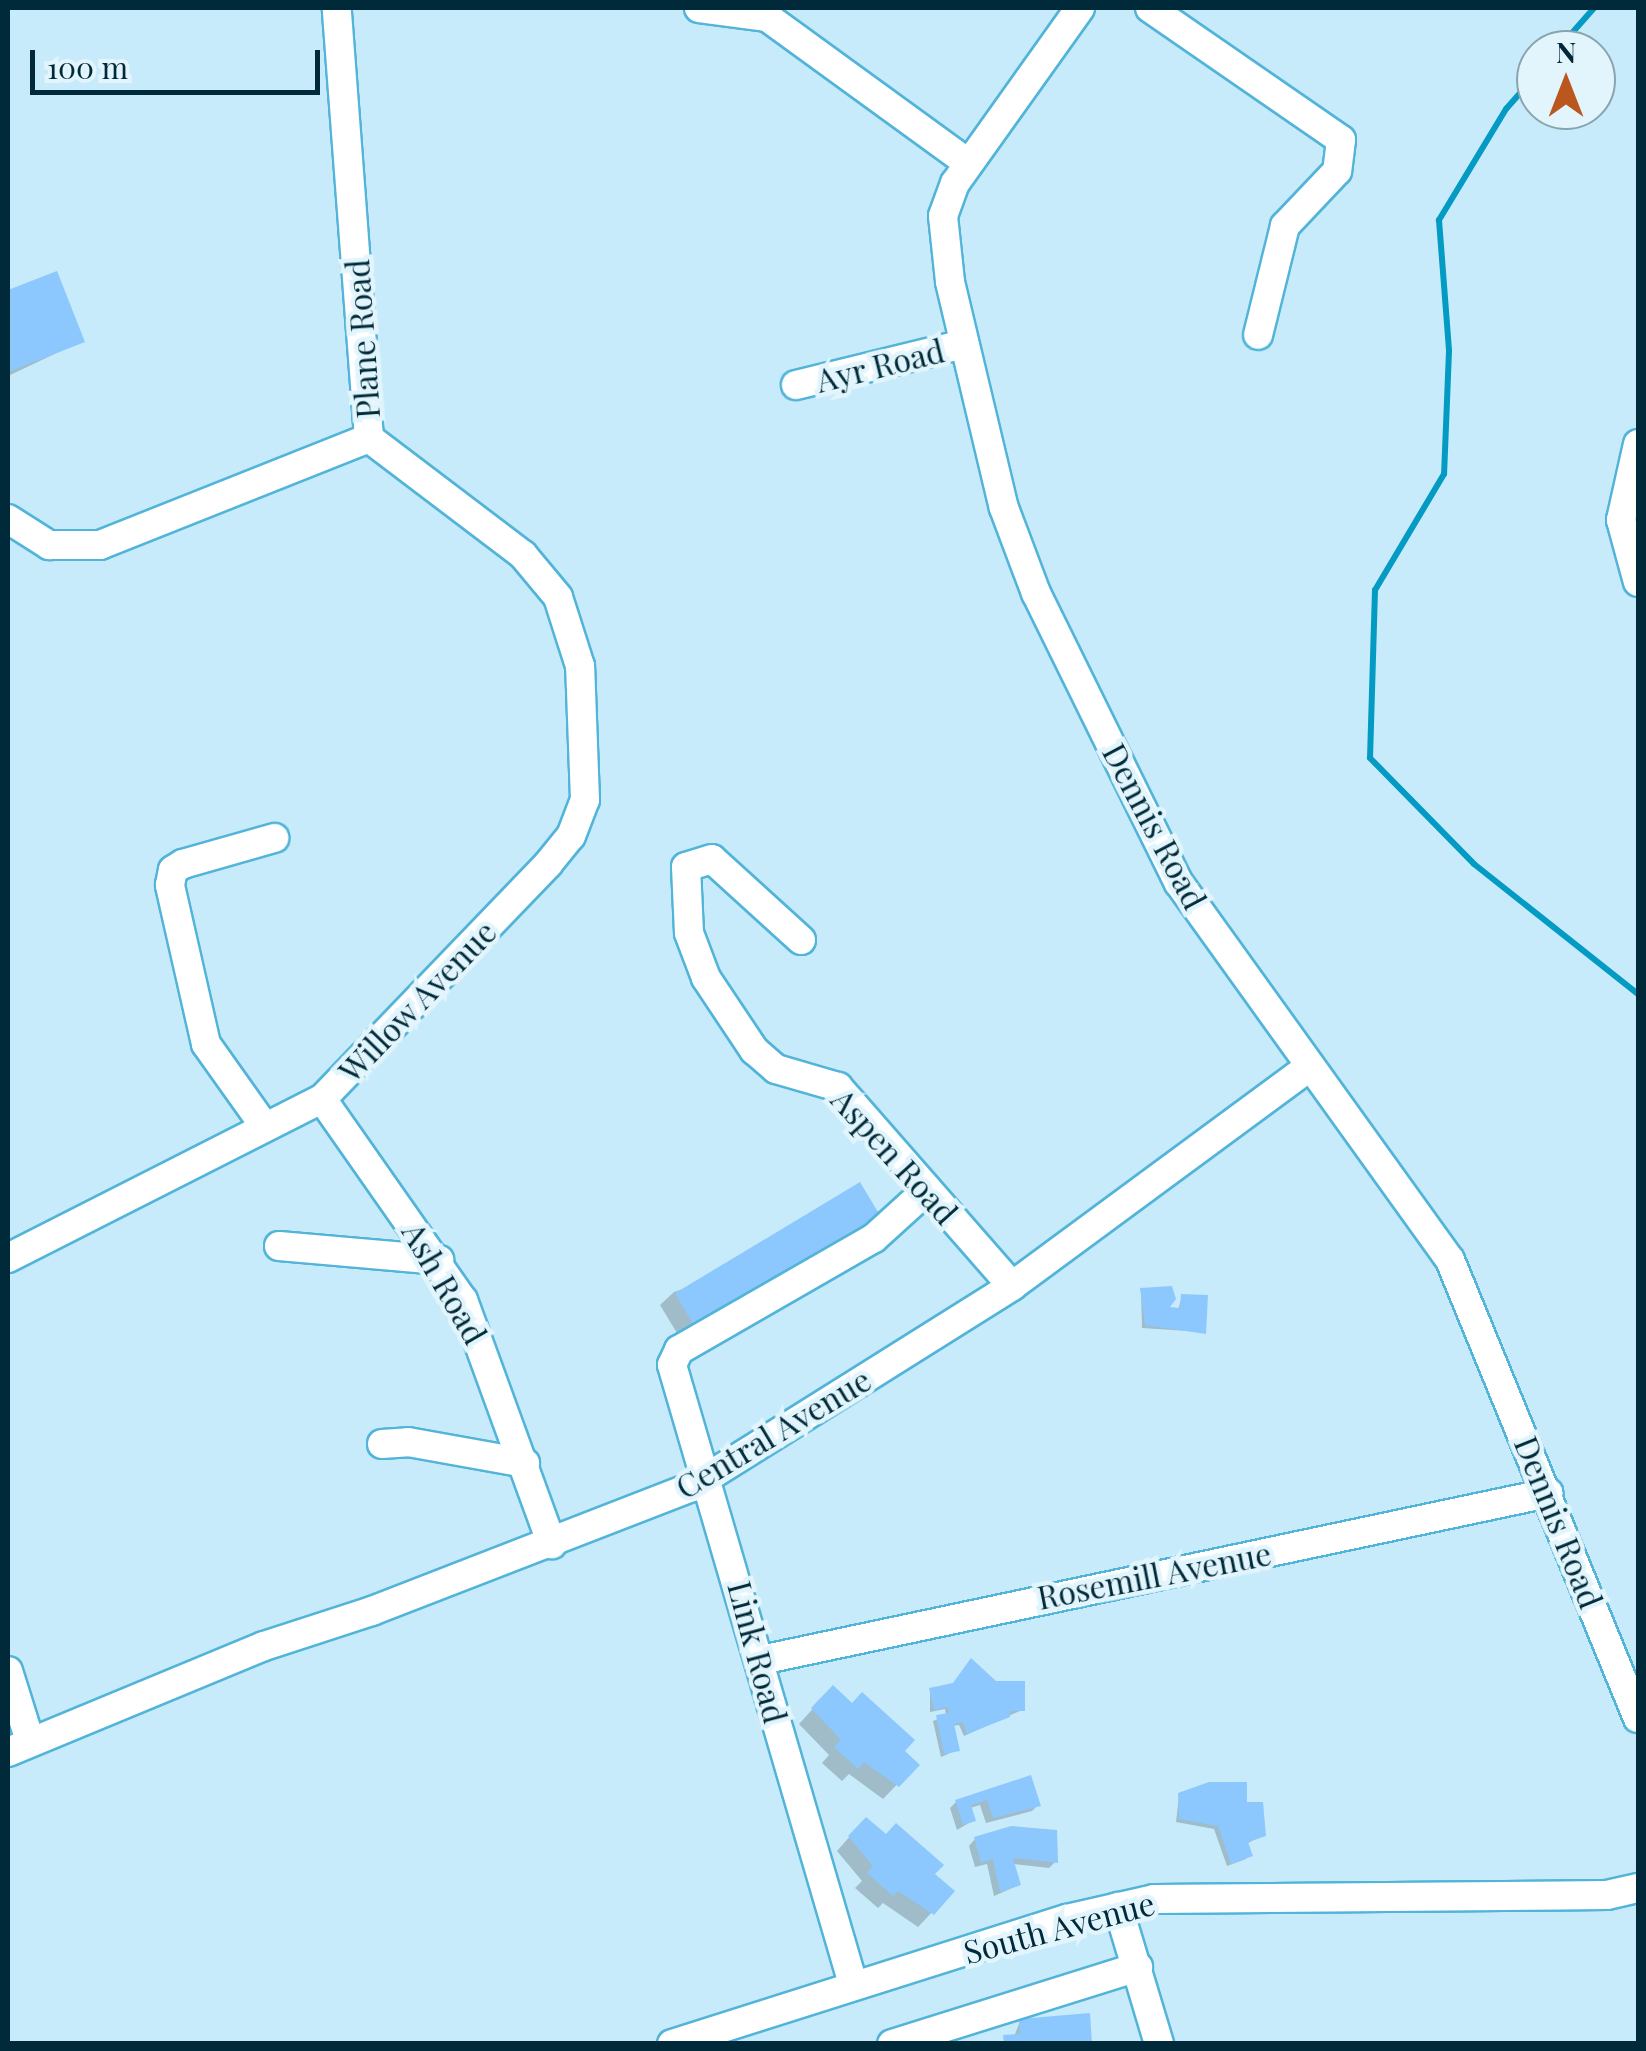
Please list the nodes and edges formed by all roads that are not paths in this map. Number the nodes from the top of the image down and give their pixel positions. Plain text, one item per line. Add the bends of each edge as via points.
1 (337, 8) edge
2 (699, 8) edge
3 (1080, 8) edge
4 (1150, 8) edge
5 (968, 163) junction
6 (1258, 336) dead end
7 (964, 344) junction
8 (796, 385) dead end
9 (369, 438) junction
10 (1638, 444) edge
11 (8, 519) edge
12 (1638, 582) edge
13 (576, 637) joint
14 (274, 838) dead end
15 (801, 940) dead end
16 (1310, 1066) junction
17 (322, 1099) junction
18 (265, 1127) junction
19 (927, 1190) junction
20 (279, 1246) dead end
21 (8, 1258) edge
22 (439, 1260) junction
23 (1012, 1286) junction
24 (382, 1444) dead end
25 (525, 1462) junction
26 (710, 1476) junction
27 (1548, 1493) junction
28 (552, 1544) junction
29 (761, 1660) junction
30 (8, 1671) edge
31 (1638, 1718) edge
32 (19, 1746) edge
33 (1638, 1888) edge
34 (1118, 1906) junction
35 (1138, 1967) junction
36 (853, 1984) junction
37 (672, 2044) edge
38 (892, 2044) edge
39 (1159, 2044) edge

1 - 9 street, Plane Road
2 - 5 street via 768,17
3 - 5 street, Dennis Road
4 - 6 street via 1341,140 1337,171 1285,226
5 - 7 street, Dennis Road via 943,216
7 - 8 street, Ayr Road
7 - 16 street, Dennis Road via 1004,508 1044,610 1178,883
9 - 11 street via 100,545 49,545
9 - 13 street, Plane Road via 523,555 558,597
10 - 12 street via 1621,520
13 - 17 street, Willow Avenue via 585,800 570,836
14 - 18 street via 183,864 173,870 170,885 206,1044
15 - 19 street, Aspen Road via 733,872 703,857 686,866 689,933 706,978 754,1050 776,1069 838,1087
16 - 23 street, Central Avenue
16 - 27 street, Dennis Road via 1450,1260
17 - 18 street, Willow Avenue
17 - 22 street, Ash Road
18 - 21 street, Willow Avenue
19 - 23 street, Aspen Road
19 - 26 street, Link Road via 874,1238 679,1350 672,1364
20 - 22 street
22 - 25 street, Ash Road via 483,1346
23 - 26 street, Central Avenue
24 - 25 street via 408,1442
25 - 28 street, Ash Road
26 - 28 street, Central Avenue
26 - 29 street, Link Road
27 - 29 street, Rosemill Avenue
27 - 31 street, Dennis Road
28 - 32 street, Central Avenue via 264,1646
29 - 36 street, Link Road
30 - 32 street
33 - 34 street, South Avenue via 1608,1895 1176,1896
34 - 35 street
34 - 36 street, South Avenue
35 - 38 street
35 - 39 street
36 - 37 street, South Avenue

